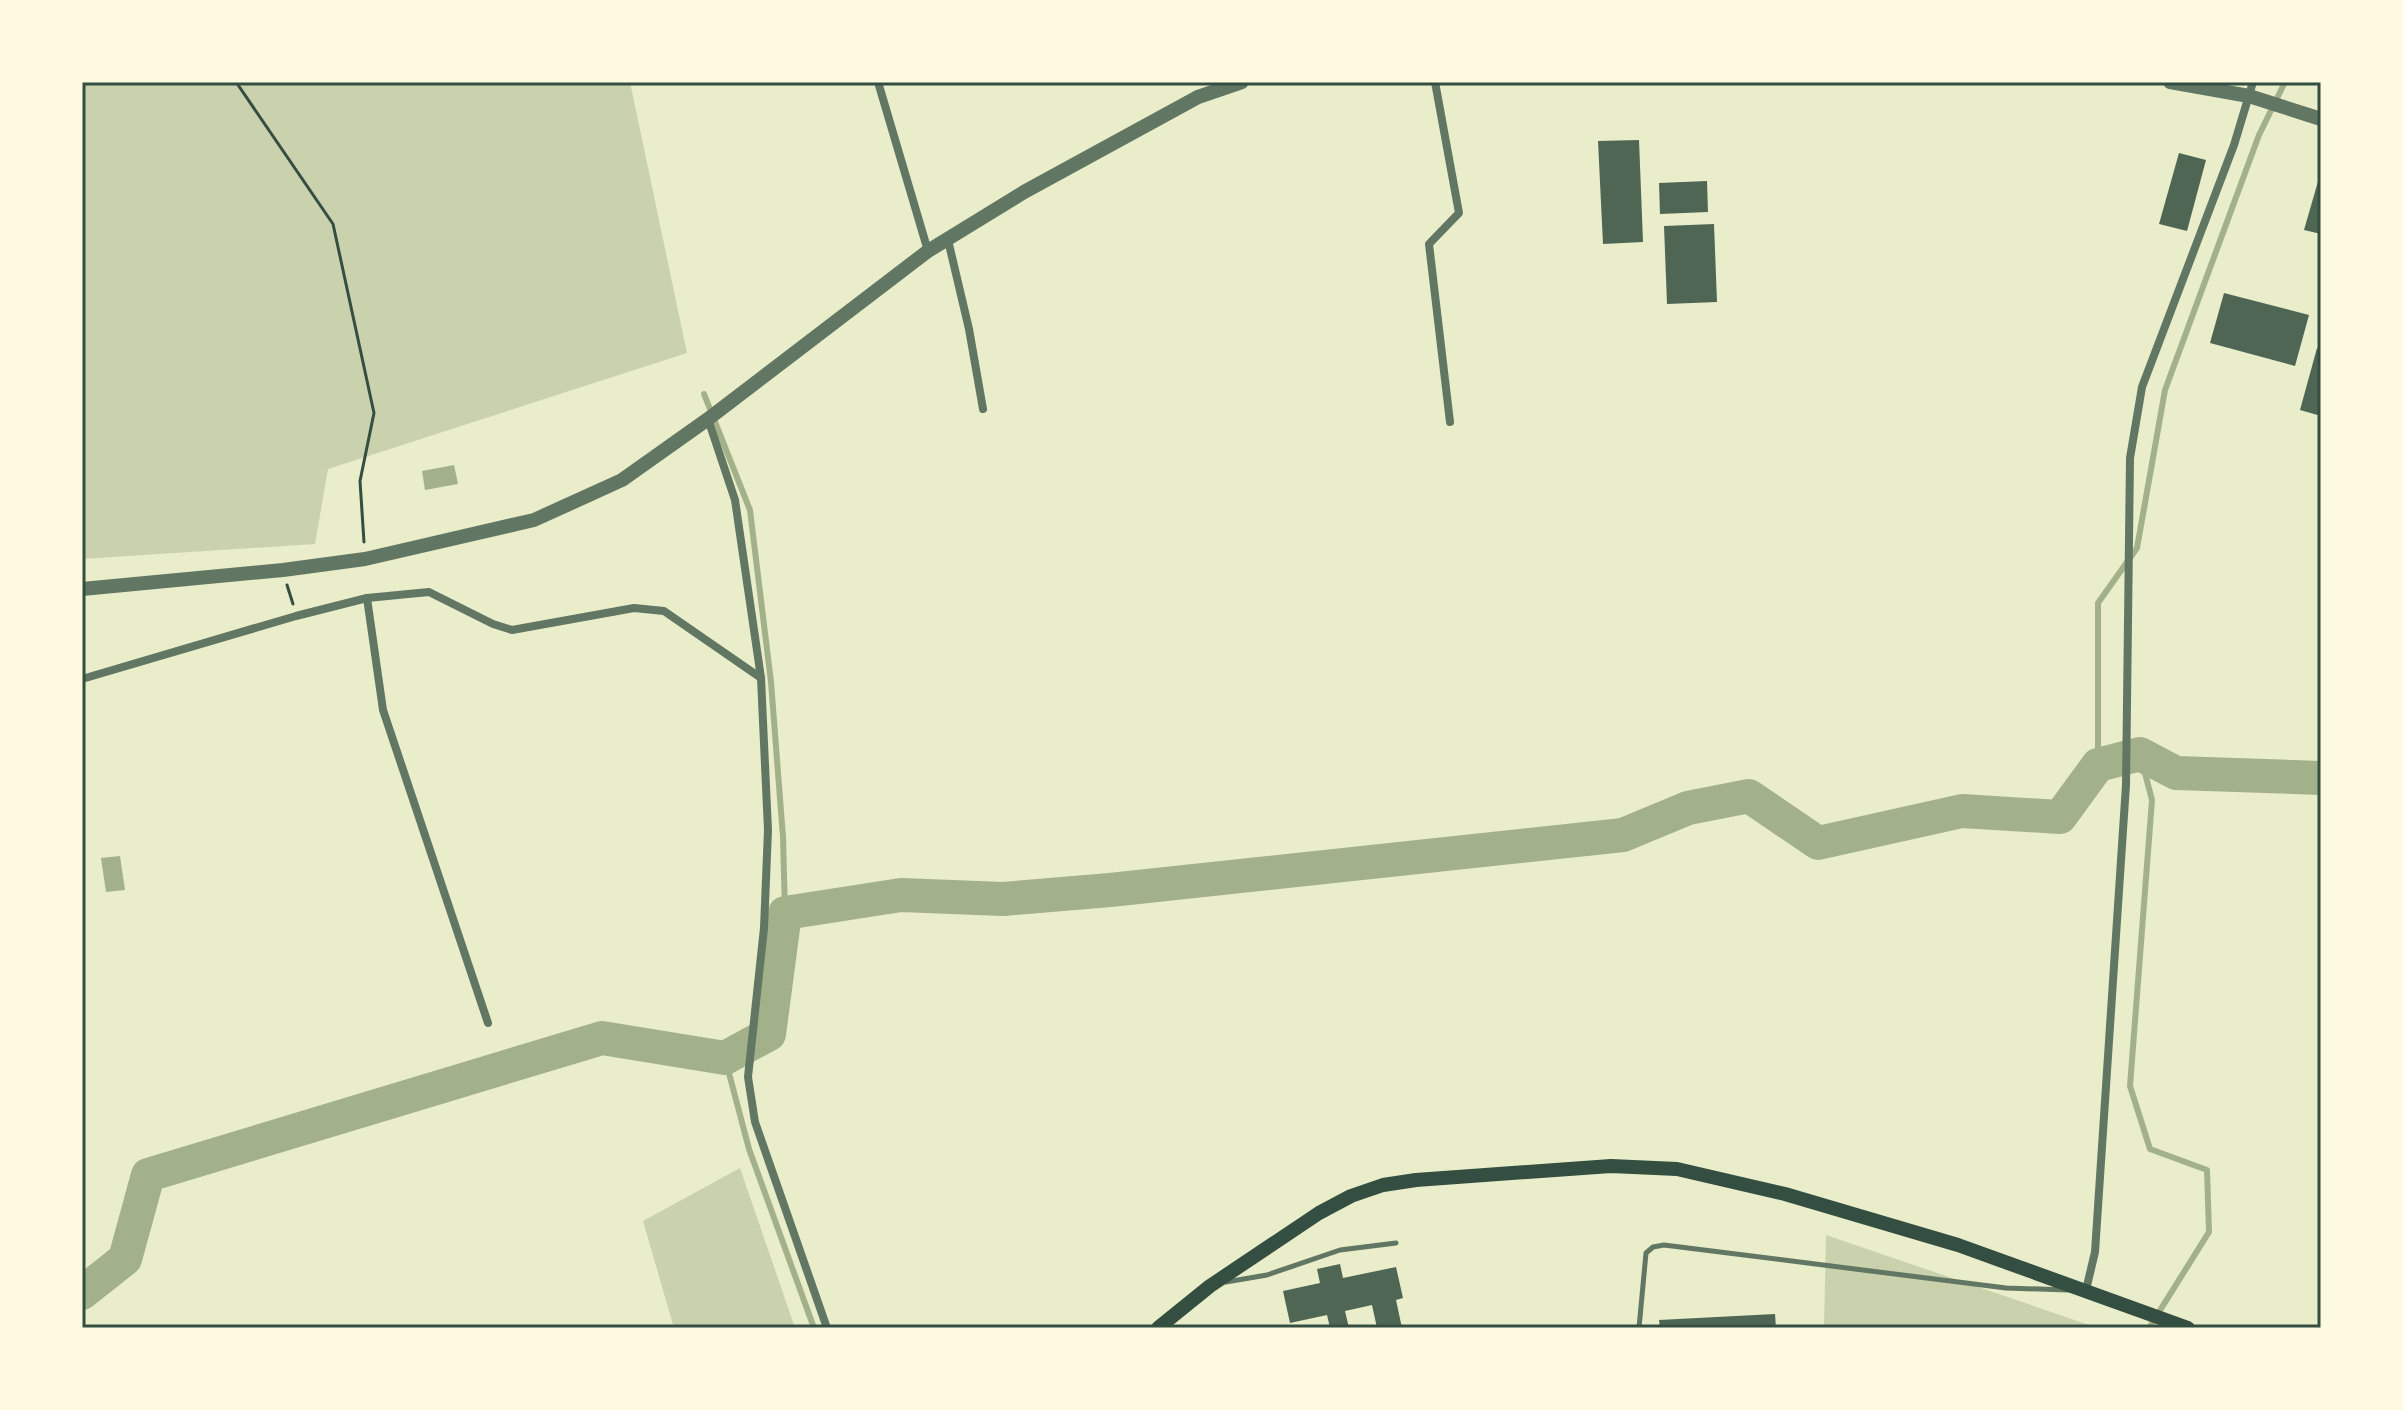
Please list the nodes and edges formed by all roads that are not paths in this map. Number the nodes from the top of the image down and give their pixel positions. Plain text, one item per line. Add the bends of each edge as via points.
1 (878, 82) edge
2 (1242, 82) edge
3 (1435, 82) edge
4 (2170, 82) edge
5 (2251, 89) edge
6 (2321, 119) edge
7 (948, 240) junction
8 (928, 251) junction
9 (983, 409) dead end
10 (708, 419) junction
11 (1450, 422) dead end
12 (82, 589) edge
13 (367, 598) junction
14 (761, 678) junction
15 (82, 679) edge
16 (488, 1023) dead end
17 (1396, 1243) dead end
18 (1210, 1286) junction
19 (2086, 1290) junction
20 (827, 1328) edge
21 (1158, 1328) edge
22 (1639, 1328) edge
23 (2188, 1328) edge

1 - 8 street
2 - 7 street via 1198,97
3 - 11 street via 1459,213 1429,244
4 - 5 street
5 - 6 street
5 - 19 street via 2142,387 2130,458 2126,785 2095,1252
7 - 8 street
7 - 9 street
8 - 10 street
10 - 12 street via 622,480 534,520 365,559
10 - 14 street via 735,500
13 - 14 street via 429,592 512,630 634,608 664,611
13 - 15 street
13 - 16 street via 383,710
14 - 20 street via 768,830 748,1077 755,1122
17 - 18 lane via 1340,1250 1267,1275
18 - 19 main road via 1319,1213 1383,1185 1645,1166 1785,1194
18 - 21 main road
19 - 22 lane via 2006,1288 1664,1245 1646,1253
19 - 23 main road

